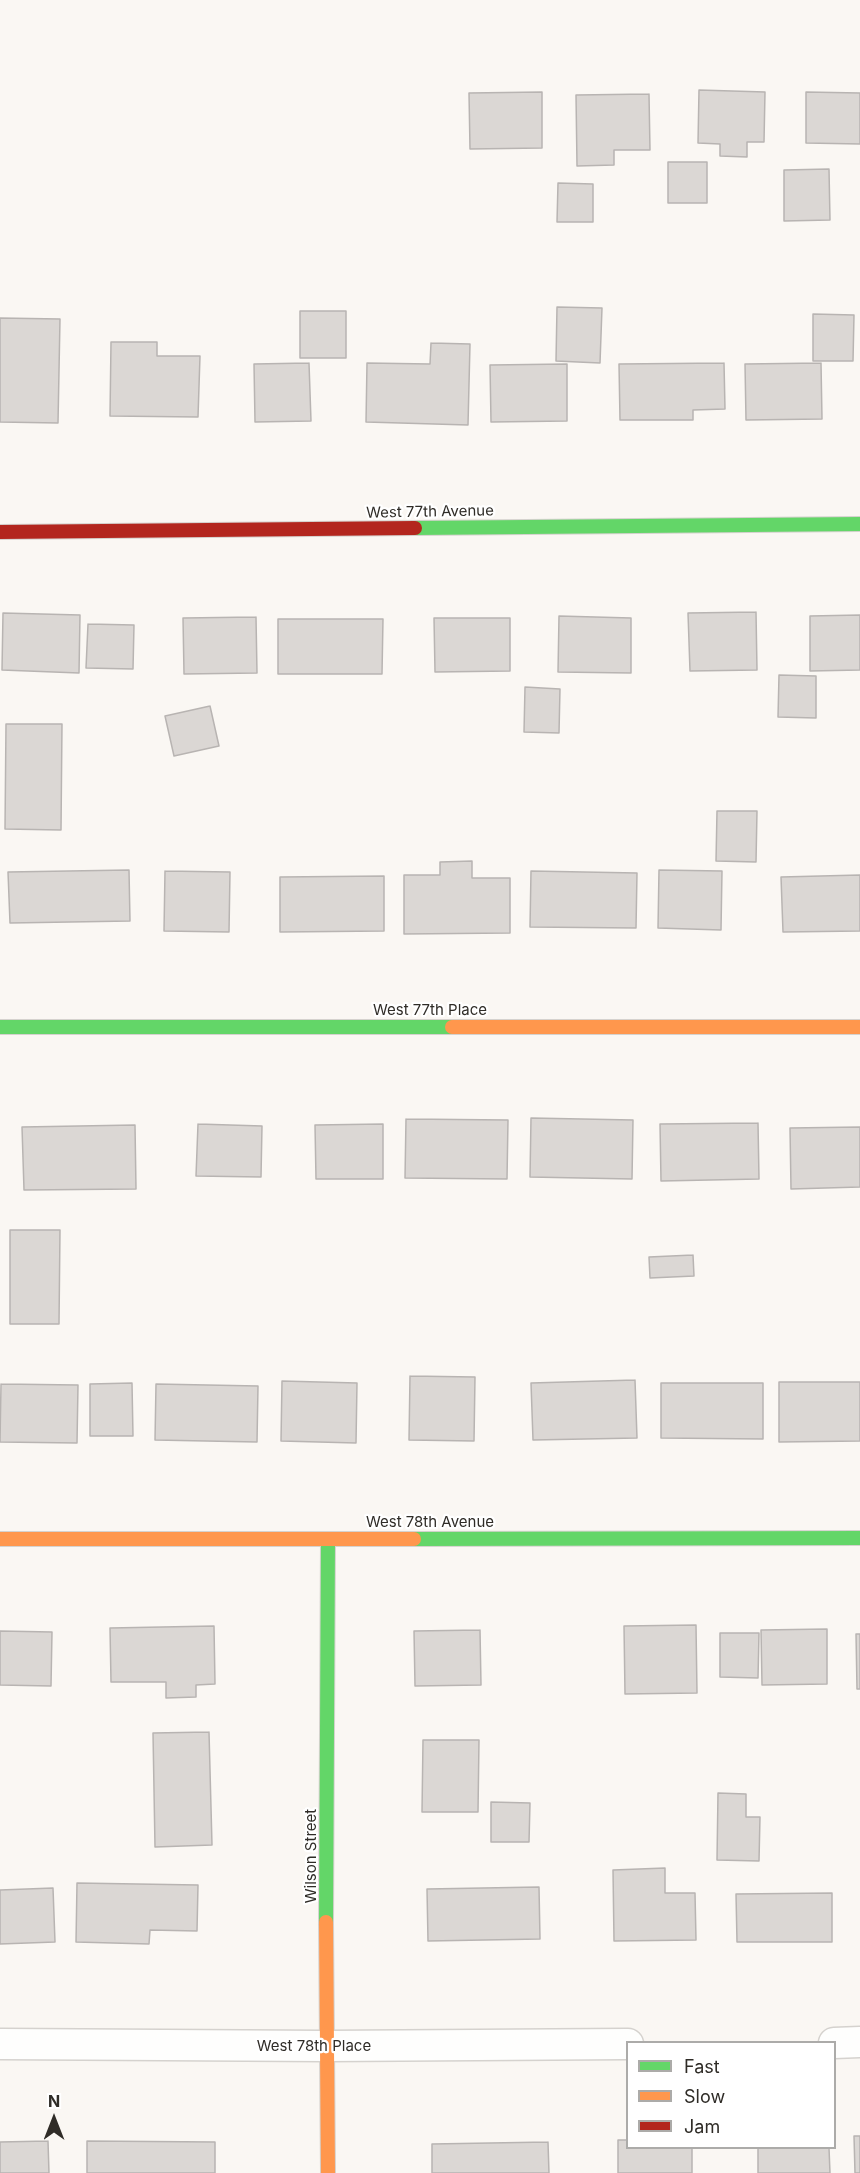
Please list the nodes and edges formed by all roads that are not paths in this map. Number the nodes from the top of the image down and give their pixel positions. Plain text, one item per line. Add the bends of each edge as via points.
1 (860, 524) edge
2 (0, 532) edge
3 (0, 1027) edge
4 (860, 1027) edge
5 (860, 1538) edge
6 (0, 1539) edge
7 (328, 1539) junction
8 (860, 2042) edge
9 (836, 2043) edge
10 (0, 2044) edge
11 (626, 2044) edge
12 (326, 2046) junction
13 (328, 2173) edge

1 - 2 street, West 77th Avenue
3 - 4 street, West 77th Place
5 - 7 street, West 78th Avenue
6 - 7 street, West 78th Avenue
7 - 12 street, Wilson Street
8 - 9 street
10 - 12 street, West 78th Place
11 - 12 street, West 78th Place
12 - 13 street, Wilson Street

